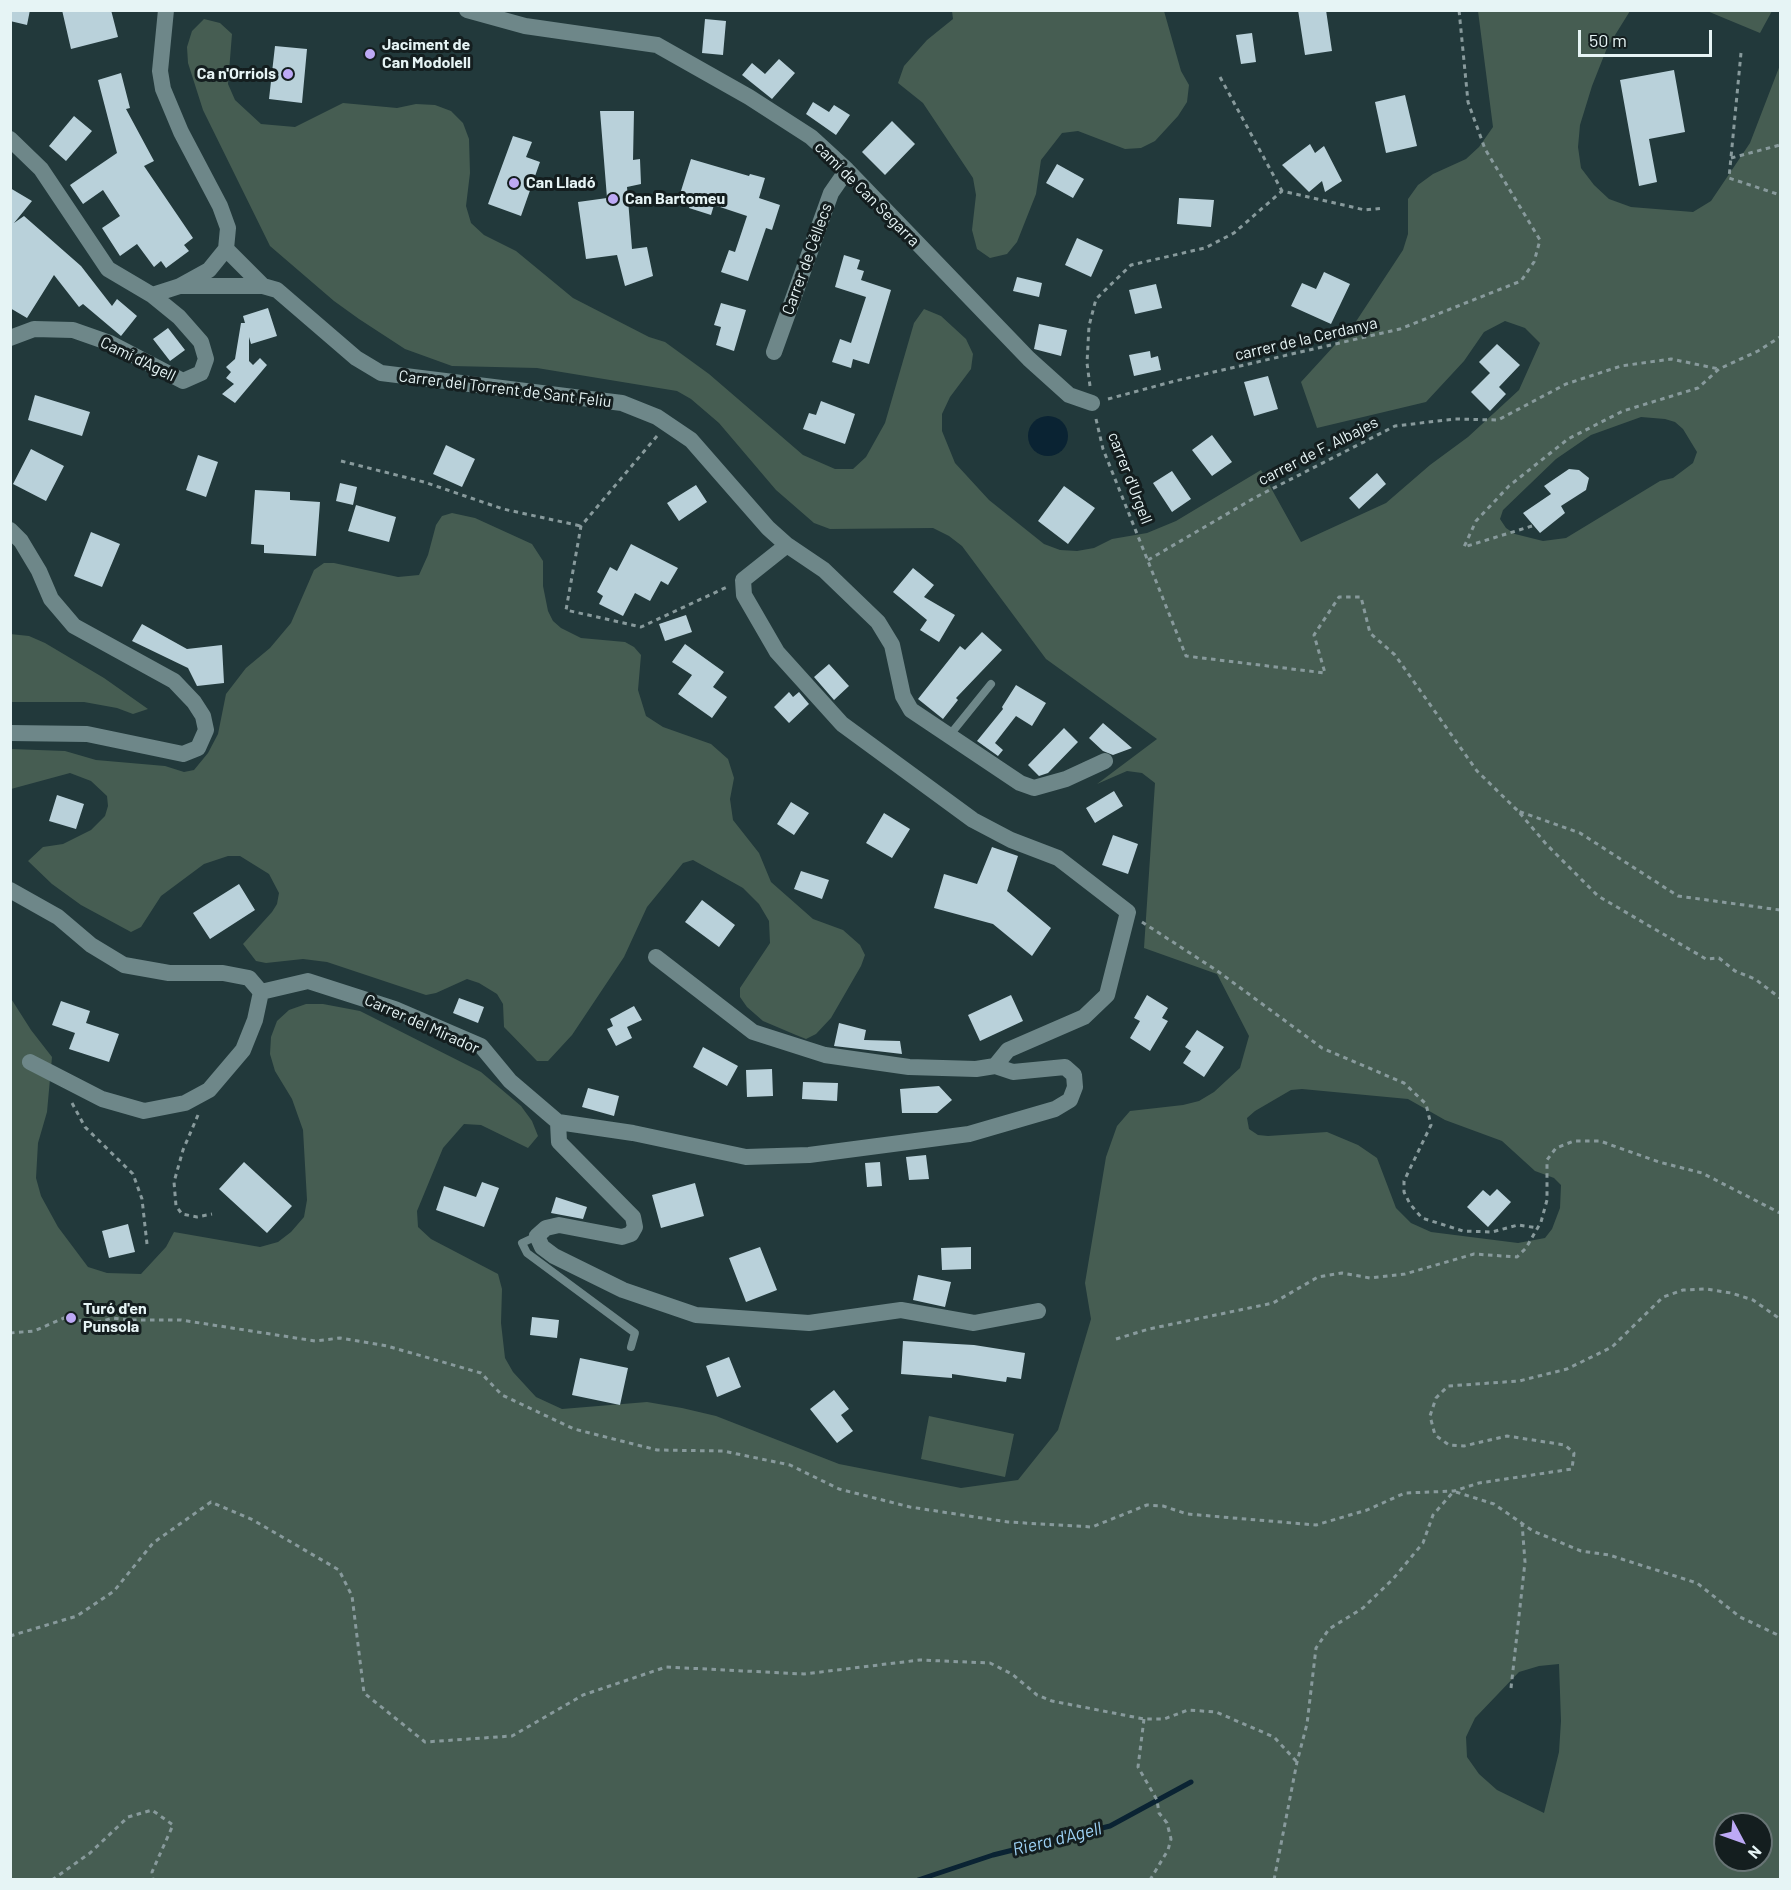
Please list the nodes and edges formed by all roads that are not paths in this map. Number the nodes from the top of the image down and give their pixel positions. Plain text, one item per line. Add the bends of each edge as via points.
1 (166, 10) edge
2 (467, 10) edge
3 (10, 139) edge
4 (847, 170) junction
5 (226, 249) junction
6 (180, 286) junction
7 (263, 286) junction
8 (152, 295) junction
9 (10, 338) edge
10 (774, 352) dead end
11 (1092, 403) road end
12 (10, 530) edge
13 (787, 545) junction
14 (991, 684) dead end
15 (10, 733) edge
16 (949, 736) junction
17 (1105, 761) dead end
18 (10, 890) edge
19 (656, 957) dead end
20 (261, 992) junction
21 (30, 1062) dead end
22 (995, 1066) junction
23 (558, 1122) junction
24 (537, 1236) junction
25 (1038, 1311) dead end
26 (631, 1347) dead end

1 - 5 street via 160,70 163,89 220,206 228,228
2 - 4 street, camí de Can Segarra via 525,26 657,45 802,131
3 - 8 street via 41,169 108,269
4 - 10 street, Carrer de Céllecs via 831,193
4 - 11 street, camí de Can Segarra via 1029,359 1069,395
5 - 6 street via 208,270
5 - 7 street
6 - 7 street
6 - 8 street
7 - 13 street, Carrer del Torrent de Sant Feliu via 277,290 356,358 381,373 622,403 668,423 691,440
8 - 9 street, Camí d'Agell via 201,342 206,359 201,373 183,381 110,343 73,330 34,329
12 - 15 street via 21,541 51,598 74,626 174,681 194,702 206,730 198,748 183,754 87,734
13 - 16 street, Carrer del Torrent de Sant Feliu via 824,570 878,622 892,645 903,696 911,710
13 - 22 street via 743,580 744,595 777,652 842,724 973,820 1058,858 1128,912 1107,995 1084,1017 1008,1050
14 - 16 lane
16 - 17 street, Carrer del Torrent de Sant Feliu via 1020,783 1034,788
18 - 20 street via 58,917 91,945 124,965 169,973 224,973 249,978
19 - 22 street via 753,1032 815,1052 909,1067 976,1070
20 - 21 street via 243,1050 209,1090 185,1103 144,1111 102,1099
20 - 23 street, Carrer del Mirador via 308,981 394,1009 481,1046 510,1081
22 - 23 street via 1012,1072 1065,1067 1074,1075 1075,1087 1070,1100 1055,1109 969,1134 809,1155 746,1156
23 - 24 street via 559,1142 633,1217 635,1227 631,1234 622,1237 559,1225 546,1228
24 - 25 street via 542,1247 567,1264 623,1290 696,1315 809,1323 901,1310 974,1323
24 - 26 lane via 522,1243 526,1253 635,1333

